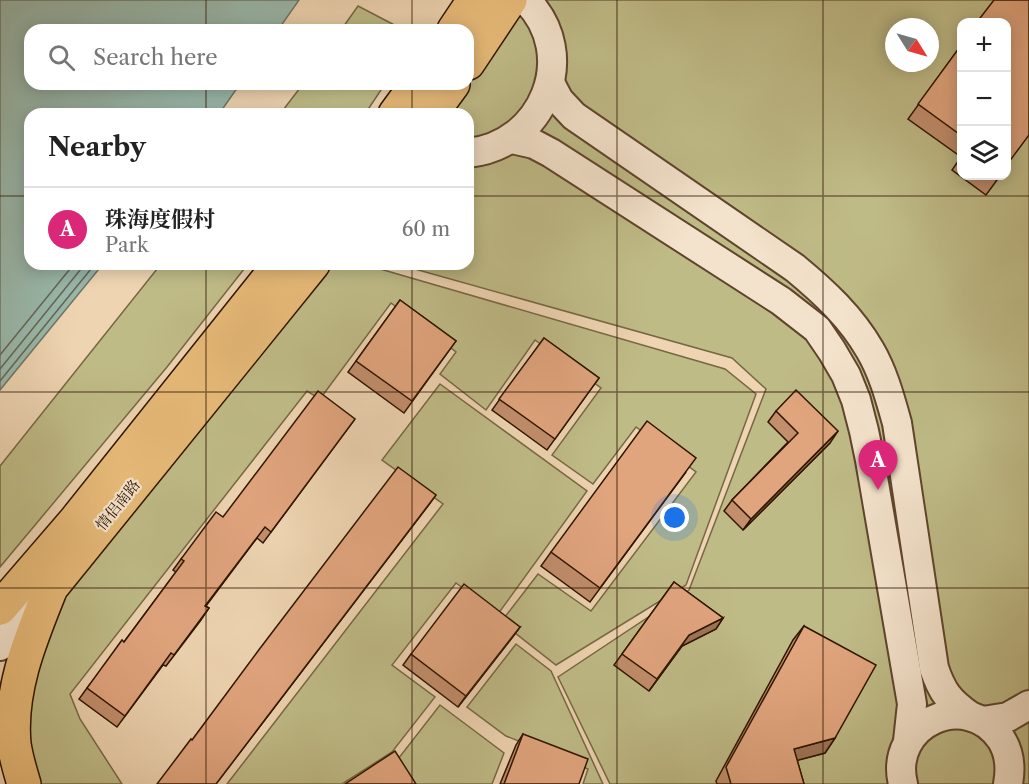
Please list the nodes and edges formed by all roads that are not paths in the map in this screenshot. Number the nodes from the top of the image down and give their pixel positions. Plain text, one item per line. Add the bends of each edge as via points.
1 (474, 0) edge
2 (510, 0) edge
3 (526, 0) edge
4 (458, 24) edge
5 (474, 54) edge
6 (550, 83) junction
7 (412, 90) edge
8 (449, 90) edge
9 (399, 108) edge
10 (435, 108) edge
11 (512, 138) junction
12 (474, 152) edge
13 (275, 270) edge
14 (308, 270) edge
15 (51, 588) junction
16 (0, 608) edge
17 (0, 646) edge
18 (1029, 705) edge
19 (976, 719) junction
20 (1029, 721) edge
21 (908, 741) junction
22 (1010, 775) edge
23 (24, 784) edge
24 (903, 784) edge

1 - 4 highway
2 - 5 highway
3 - 6 street via 539,16 551,48
6 - 11 street via 536,114
6 - 19 street via 574,116 821,289 870,350 897,423 934,668 954,704
7 - 9 highway
8 - 10 highway
11 - 12 street
11 - 21 street via 551,153 781,301 817,329 832,351 856,400 870,460 912,704
13 - 16 highway, 情侣南路 via 75,521
14 - 15 highway, 情侣南路
15 - 17 street
15 - 23 highway, 情侣南路 via 20,674 16,700 15,744
18 - 19 street via 1008,717
19 - 21 street via 956,714 942,716 917,730
19 - 22 street via 996,732 1005,745
20 - 22 street
21 - 24 street via 901,765

